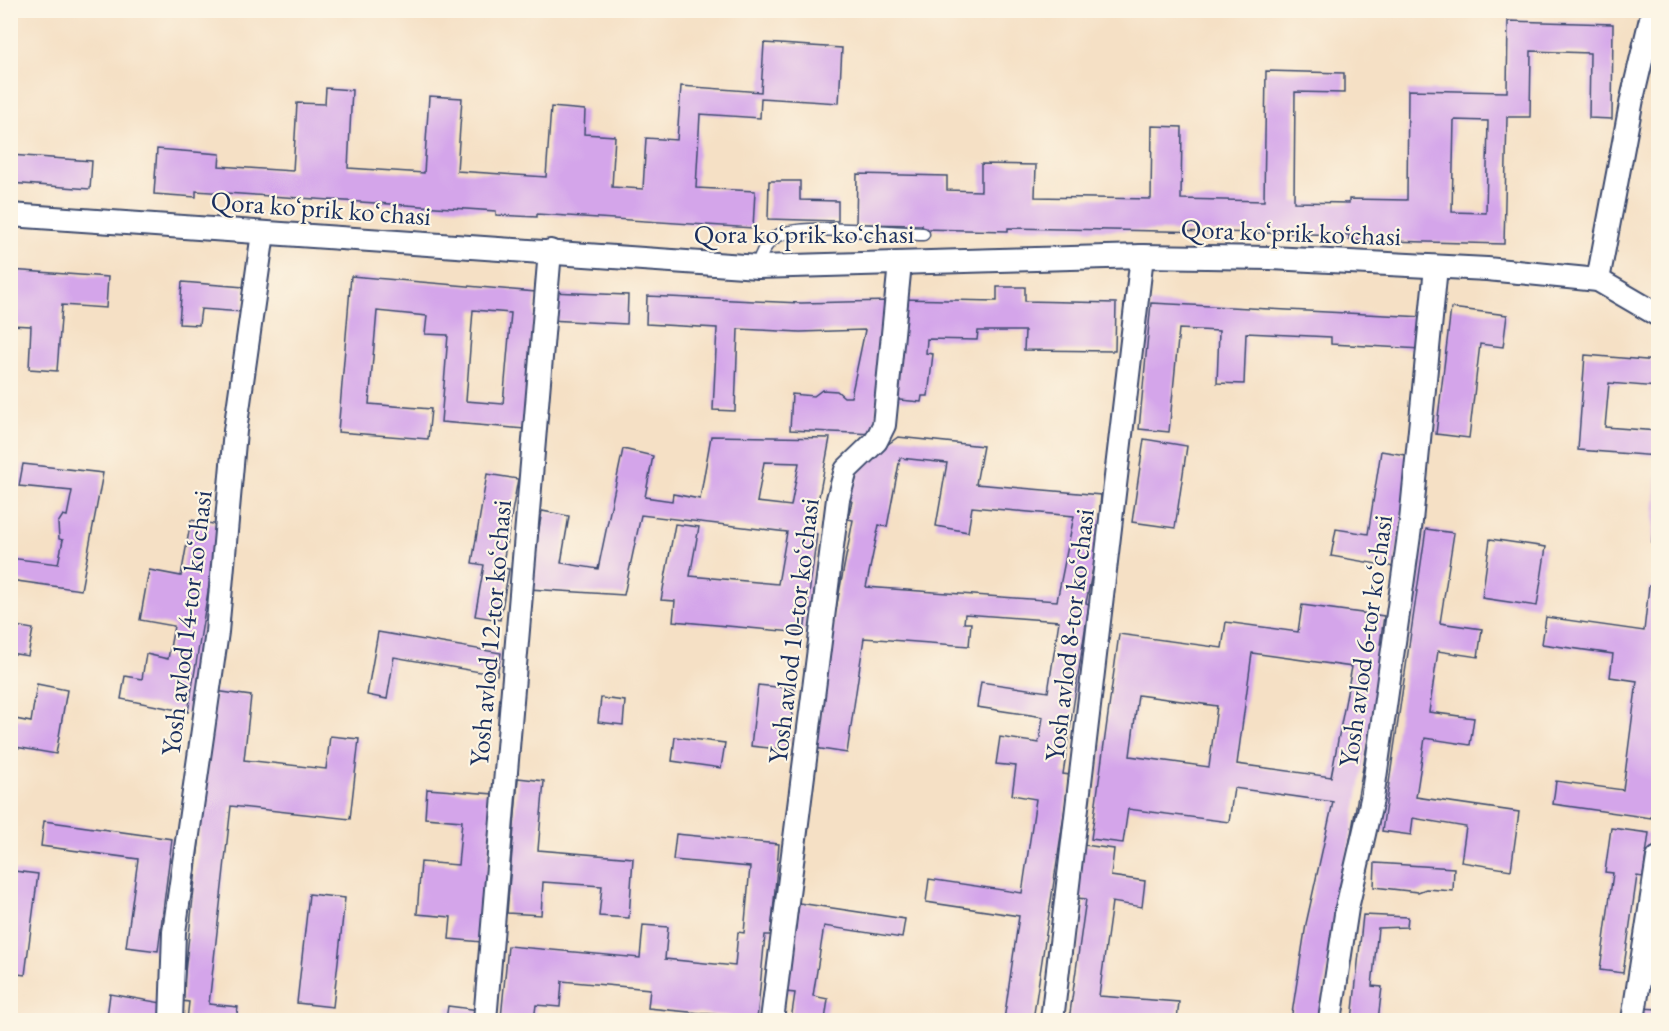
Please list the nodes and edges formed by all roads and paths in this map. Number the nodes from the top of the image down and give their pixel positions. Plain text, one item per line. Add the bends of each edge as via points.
1 (1653, 10) edge
2 (10, 215) edge
3 (263, 233) junction
4 (923, 234) dead end
5 (550, 251) junction
6 (1142, 256) junction
7 (900, 263) junction
8 (758, 267) junction
9 (1437, 267) junction
10 (1598, 280) junction
11 (1659, 315) edge
12 (1659, 858) edge
13 (171, 1020) edge
14 (485, 1020) edge
15 (772, 1020) edge
16 (1052, 1020) edge
17 (1330, 1020) edge
18 (1633, 1020) edge

1 - 10 street
2 - 3 street, Qora koʻprik koʻchasi
3 - 5 street, Qora koʻprik koʻchasi
3 - 13 street, Yosh avlod 14-tor koʻchasi via 235,431 217,632 174,932
4 - 8 lane via 800,230 777,236 765,247
5 - 8 street, Qora koʻprik koʻchasi
5 - 14 street, Yosh avlod 12-tor koʻchasi
6 - 7 street, Qora koʻprik koʻchasi
6 - 9 street, Qora koʻprik koʻchasi
6 - 16 street, Yosh avlod 8-tor koʻchasi
7 - 8 street, Qora koʻprik koʻchasi
7 - 15 street, Yosh avlod 10-tor koʻchasi via 884,425 876,441 846,470 838,499
9 - 10 street, Qora koʻprik koʻchasi
9 - 17 street, Yosh avlod 6-tor koʻchasi via 1411,521 1374,787 1347,908
10 - 11 street
12 - 18 street

